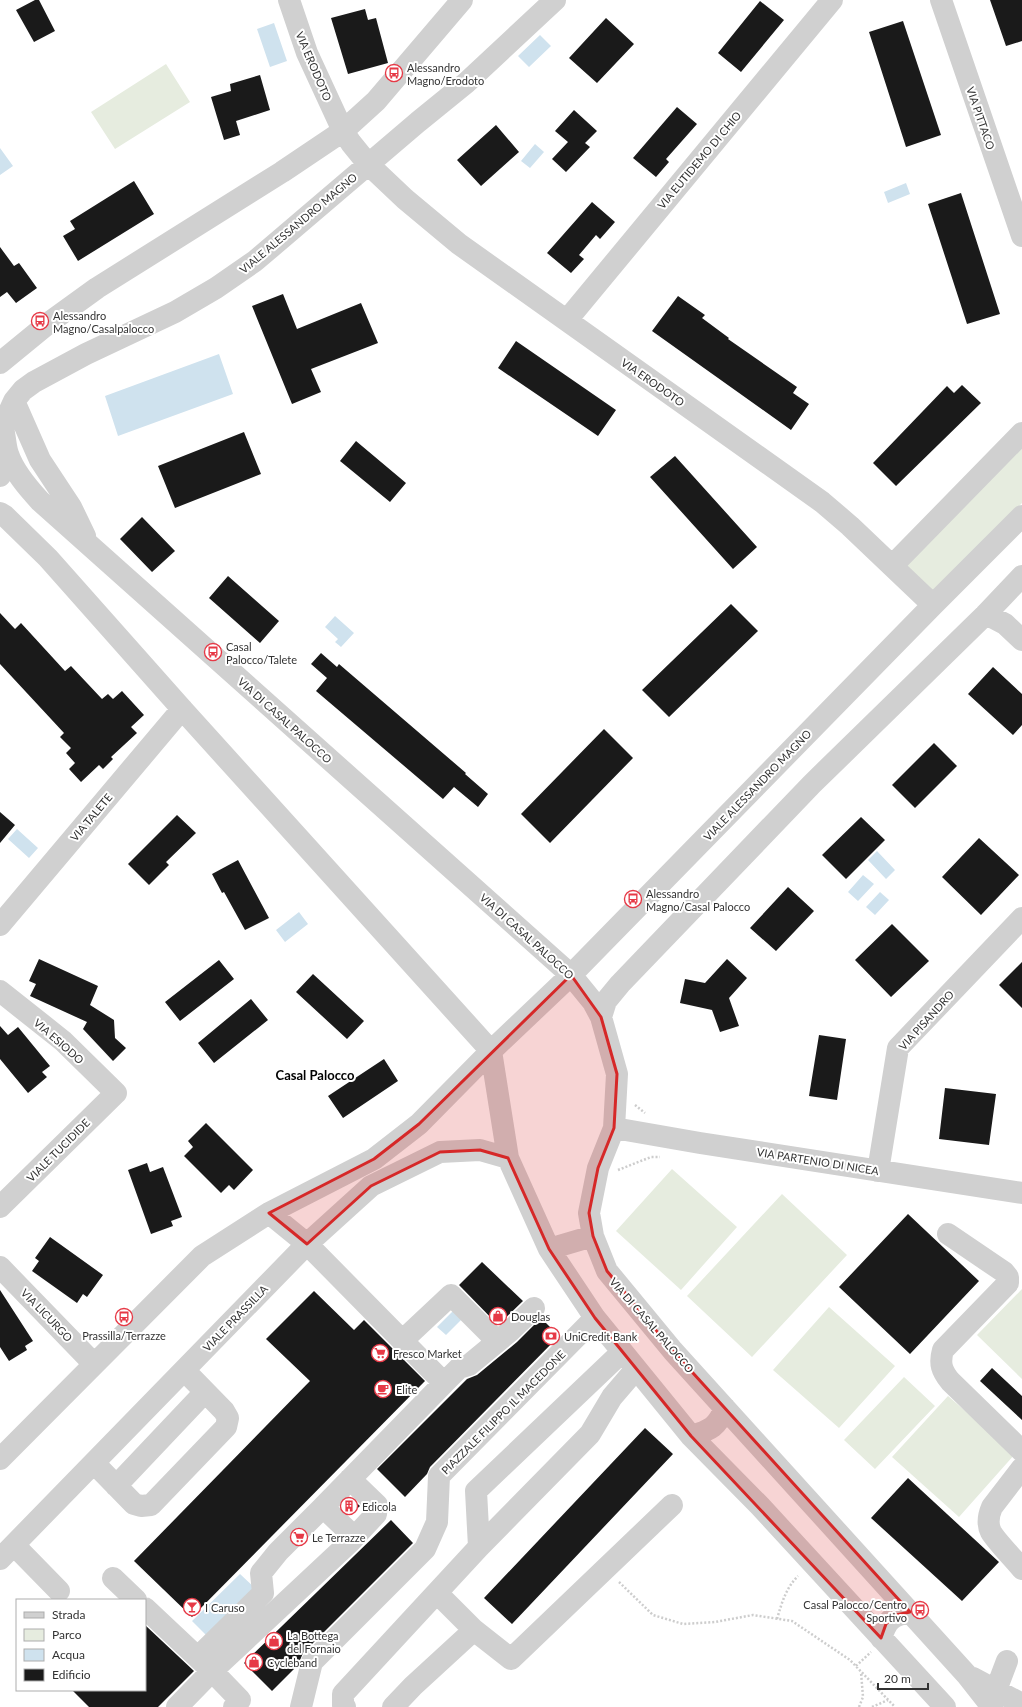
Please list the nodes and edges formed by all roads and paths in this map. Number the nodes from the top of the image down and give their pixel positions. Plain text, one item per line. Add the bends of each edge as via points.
1 (289, 0) edge
2 (462, 0) edge
3 (555, 0) edge
4 (832, 0) edge
5 (941, 0) edge
6 (343, 131) junction
7 (368, 164) junction
8 (1022, 236) edge
9 (567, 320) junction
10 (0, 363) edge
11 (14, 401) junction
12 (1, 423) edge
13 (1022, 433) edge
14 (8, 454) junction
15 (0, 476) edge
16 (0, 513) edge
17 (1022, 516) edge
18 (88, 545) junction
19 (892, 566) junction
20 (1022, 576) edge
21 (933, 605) junction
22 (986, 614) junction
23 (1022, 640) edge
24 (182, 709) junction
25 (1022, 918) edge
26 (0, 925) edge
27 (571, 975) junction
28 (0, 991) edge
29 (601, 1017) junction
30 (491, 1051) junction
31 (116, 1093) joint
32 (633, 1099) dead end
33 (647, 1114) dead end
34 (614, 1128) junction
35 (666, 1157) dead end
36 (508, 1158) junction
37 (878, 1171) junction
38 (615, 1176) dead end
39 (1022, 1193) edge
40 (0, 1207) edge
41 (269, 1213) junction
42 (948, 1234) dead end
43 (593, 1236) junction
44 (306, 1244) junction
45 (549, 1249) junction
46 (0, 1267) edge
47 (534, 1308) dead end
48 (595, 1318) junction
49 (402, 1341) junction
50 (497, 1341) junction
51 (622, 1352) junction
52 (94, 1364) junction
53 (636, 1369) junction
54 (184, 1370) junction
55 (444, 1383) junction
56 (206, 1392) junction
57 (725, 1408) junction
58 (691, 1436) junction
59 (1022, 1451) edge
60 (0, 1459) edge
61 (94, 1463) junction
62 (1022, 1468) edge
63 (350, 1479) junction
64 (116, 1486) junction
65 (672, 1505) dead end
66 (323, 1507) junction
67 (350, 1542) junction
68 (479, 1548) junction
69 (7, 1552) edge
70 (813, 1563) junction
71 (605, 1569) junction
72 (1022, 1569) edge
73 (113, 1578) dead end
74 (58, 1591) dead end
75 (437, 1593) junction
76 (135, 1599) edge
77 (146, 1609) edge
78 (910, 1612) junction
79 (777, 1619) junction
80 (474, 1630) junction
81 (881, 1638) junction
82 (1007, 1661) dead end
83 (205, 1664) junction
84 (861, 1672) junction
85 (994, 1698) edge
86 (888, 1700) junction
87 (1022, 1704) edge
88 (177, 1707) edge
89 (234, 1707) edge
90 (301, 1707) edge
91 (345, 1707) edge
92 (393, 1707) edge
93 (859, 1707) edge
94 (872, 1707) edge
95 (895, 1707) edge
96 (945, 1707) edge

1 - 6 street, VIA ERODOTO via 306,53
2 - 6 street via 376,101
3 - 7 street, VIALE ALESSANDRO MAGNO via 466,82
4 - 9 street, VIA EUTIDEMO DI CHIO
5 - 8 street, VIA PITTACO
6 - 7 street, VIA ERODOTO
6 - 10 street via 97,288
7 - 9 street, VIA ERODOTO via 440,229
7 - 11 street, VIALE ALESSANDRO MAGNO via 265,253 216,288 175,312 34,382
9 - 19 street, VIA ERODOTO via 818,499
11 - 12 street, VIALE ALESSANDRO MAGNO
11 - 18 street via 40,460 71,507
12 - 14 street, VIA DI CASAL PALOCCO
13 - 19 street
14 - 15 street
14 - 18 street, VIA DI CASAL PALOCCO via 35,496
16 - 24 street via 48,558
17 - 21 street, VIALE ALESSANDRO MAGNO
18 - 27 street, VIA DI CASAL PALOCCO
19 - 21 street, VIA ERODOTO
20 - 22 street
21 - 27 street, VIALE ALESSANDRO MAGNO
22 - 23 street via 1005,624
22 - 29 street via 812,784 620,984 606,1001
24 - 26 street, VIA TALETE
24 - 30 street
25 - 37 street, VIA PISANDRO via 898,1048
27 - 29 street, VIA DI CASAL PALOCCO via 593,1002
27 - 30 street, VIALE ALESSANDRO MAGNO
28 - 31 street, VIA ESIODO via 62,1041
29 - 34 street, VIA DI CASAL PALOCCO via 617,1074
30 - 36 street
30 - 41 street via 419,1124 374,1159
31 - 40 street, VIALE TUCIDIDE
32 - 33 path via 635,1107
34 - 37 street, VIA PARTENIO DI NICEA
34 - 43 street, VIA DI CASAL PALOCCO via 598,1168 589,1213
35 - 38 path via 651,1157 617,1171
36 - 44 street, VIALE PRASSILLA via 480,1150 440,1152 371,1186
36 - 45 street
37 - 39 street, VIA PARTENIO DI NICEA
41 - 44 street
41 - 52 street via 202,1256
42 - 59 street via 1004,1272 1008,1277 1008,1283 943,1350 941,1369 950,1382
43 - 45 street
43 - 57 street, VIA DI CASAL PALOCCO via 606,1271
44 - 49 street
44 - 54 street, VIALE PRASSILLA
45 - 48 street
46 - 52 street, VIA LICURGO
47 - 50 street
48 - 51 street
48 - 90 street, PIAZZALE FILIPPO IL MACEDONE via 439,1476 437,1522 425,1549 312,1662
49 - 50 street via 451,1295
49 - 55 street
50 - 55 street via 469,1365 459,1368
51 - 53 street
51 - 68 street via 476,1491
52 - 60 street
53 - 58 street
53 - 68 street via 612,1397 590,1434
54 - 56 street
54 - 61 street, VIALE PRASSILLA
55 - 63 street
56 - 64 street
56 - 64 street via 228,1418 226,1427 210,1444 151,1505 134,1504
57 - 58 street via 719,1421 709,1430
57 - 78 street, VIA DI CASAL PALOCCO
58 - 70 street
61 - 64 street
61 - 69 street, VIALE PRASSILLA
62 - 72 street via 989,1512 991,1531
63 - 66 street
63 - 67 street via 377,1505 376,1514
65 - 71 street
66 - 67 street via 346,1529
66 - 83 street via 261,1573 263,1593
67 - 83 street
68 - 75 street
69 - 74 street
70 - 79 path via 790,1585
70 - 81 street
71 - 79 path via 653,1615 684,1624 754,1615
71 - 80 street via 511,1659
73 - 76 street
75 - 80 street
75 - 91 street via 343,1694
77 - 83 street
78 - 81 street via 896,1615 886,1624
78 - 85 street, VIA DI CASAL PALOCCO via 966,1674
79 - 84 path via 792,1621 850,1660
80 - 92 street
81 - 96 street
82 - 85 street
83 - 88 street
83 - 89 street via 240,1700
84 - 86 path
84 - 93 path via 863,1697
85 - 87 street
86 - 94 path
86 - 95 path

